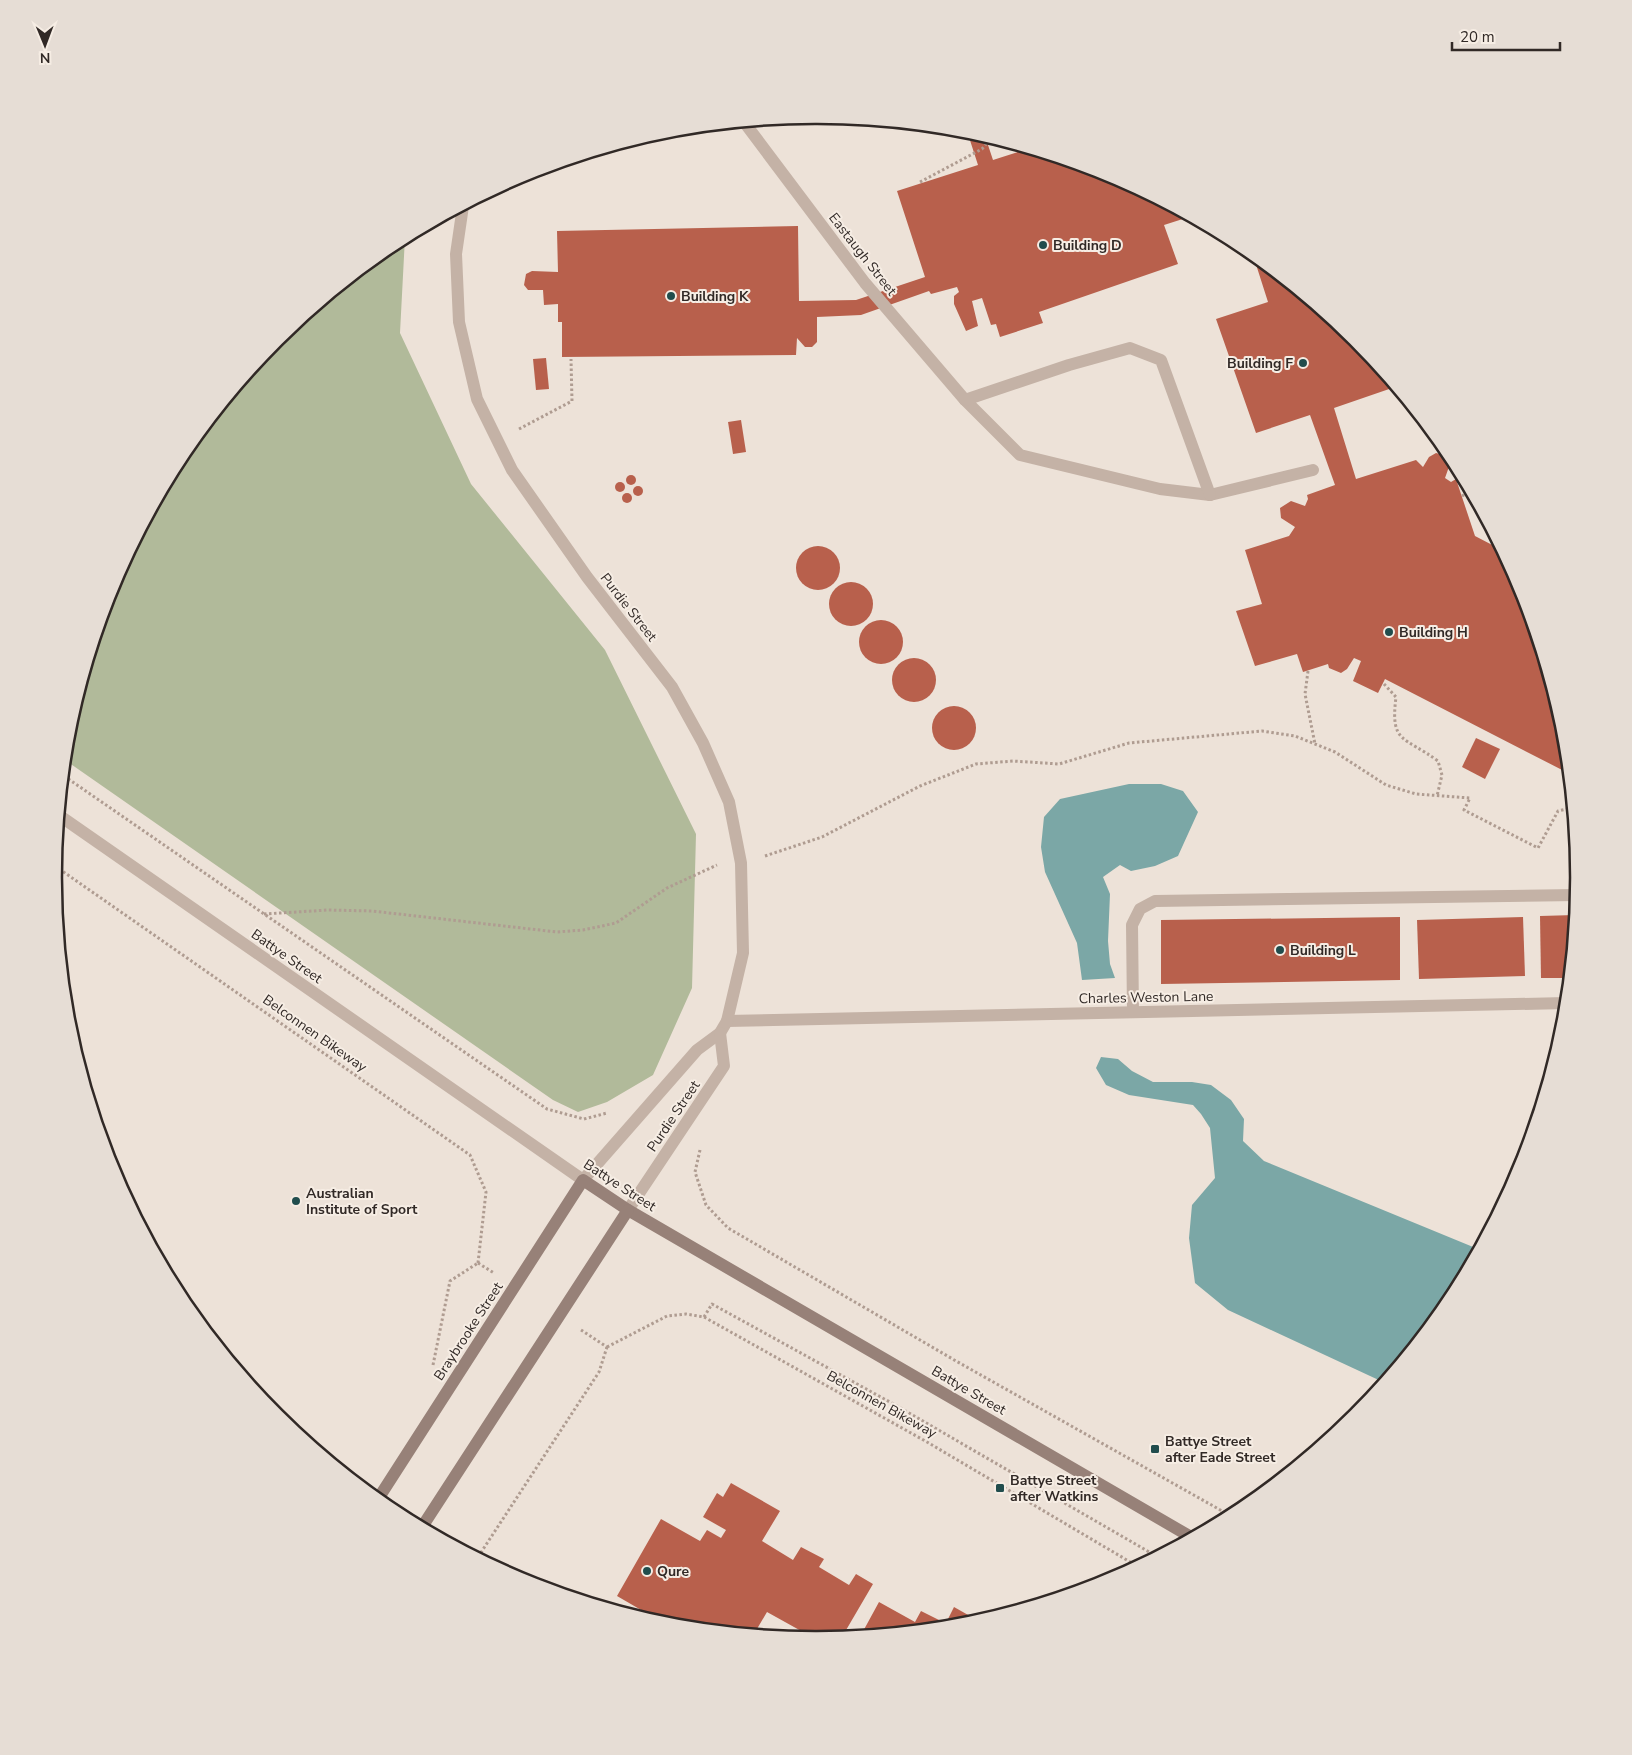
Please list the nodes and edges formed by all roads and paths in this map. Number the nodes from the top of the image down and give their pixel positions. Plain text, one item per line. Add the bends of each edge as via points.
1 (748, 128) edge
2 (986, 144) edge
3 (920, 182) dead end
4 (462, 213) edge
5 (571, 359) dead end
6 (965, 400) junction
7 (497, 441) junction
8 (1313, 470) dead end
9 (1465, 494) edge
10 (1210, 496) junction
11 (1462, 496) dead end
12 (1308, 671) dead end
13 (1384, 684) dead end
14 (1315, 744) junction
15 (69, 779) edge
16 (1437, 796) junction
17 (1566, 809) edge
18 (65, 819) edge
19 (741, 863) junction
20 (62, 871) edge
21 (1569, 895) edge
22 (264, 914) junction
23 (1559, 1003) edge
24 (1133, 1012) junction
25 (727, 1021) junction
26 (720, 1033) junction
27 (612, 1111) dead end
28 (701, 1148) dead end
29 (583, 1180) junction
30 (628, 1210) junction
31 (704, 1317) junction
32 (432, 1370) dead end
33 (382, 1493) edge
34 (1223, 1511) edge
35 (425, 1522) edge
36 (1186, 1534) edge
37 (481, 1552) edge
38 (1150, 1552) edge
39 (1130, 1562) edge

1 - 6 street, Eastaugh Street via 865,283
2 - 3 path
4 - 7 street, Purdie Street via 456,254 459,322 477,399
5 - 7 path via 572,401
6 - 10 street, Eastaugh Street via 1020,455 1160,489
6 - 10 street via 1130,348 1160,360
7 - 19 street, Purdie Street via 512,470 587,577 672,687 703,743 729,802
8 - 10 street, Eastaugh Street
9 - 11 path
12 - 14 path via 1305,694
13 - 16 path via 1396,697 1394,725 1400,737 1438,761 1442,775
14 - 16 path via 1335,752 1386,785
14 - 19 path via 1295,736 1262,732 1129,743 1059,764 1013,761 976,764 920,786 822,837
15 - 22 path
16 - 17 path via 1470,798 1464,810 1538,848 1558,811
18 - 29 street, Battye Street
19 - 22 path via 713,866 667,888 616,923 583,930 557,932 372,911
19 - 25 street, Purdie Street via 743,953
20 - 32 path, Belconnen Bikeway via 470,1155 486,1192 478,1263 450,1281
21 - 24 street via 1155,901 1140,909 1132,925
22 - 27 path via 547,1110 584,1119
23 - 24 street, Charles Weston Lane
24 - 25 street, Charles Weston Lane
25 - 26 street, Purdie Street
26 - 29 street, Purdie Street via 697,1050
26 - 30 street, Purdie Street via 724,1066
28 - 34 path via 695,1172 706,1206 728,1228
29 - 30 street, Battye Street
29 - 33 street, Braybrooke Street
30 - 35 street
30 - 36 street, Battye Street
31 - 37 path, Belconnen Bikeway via 668,1316 608,1347 599,1372
31 - 38 path via 712,1304 897,1406
31 - 39 path, Belconnen Bikeway via 927,1442

